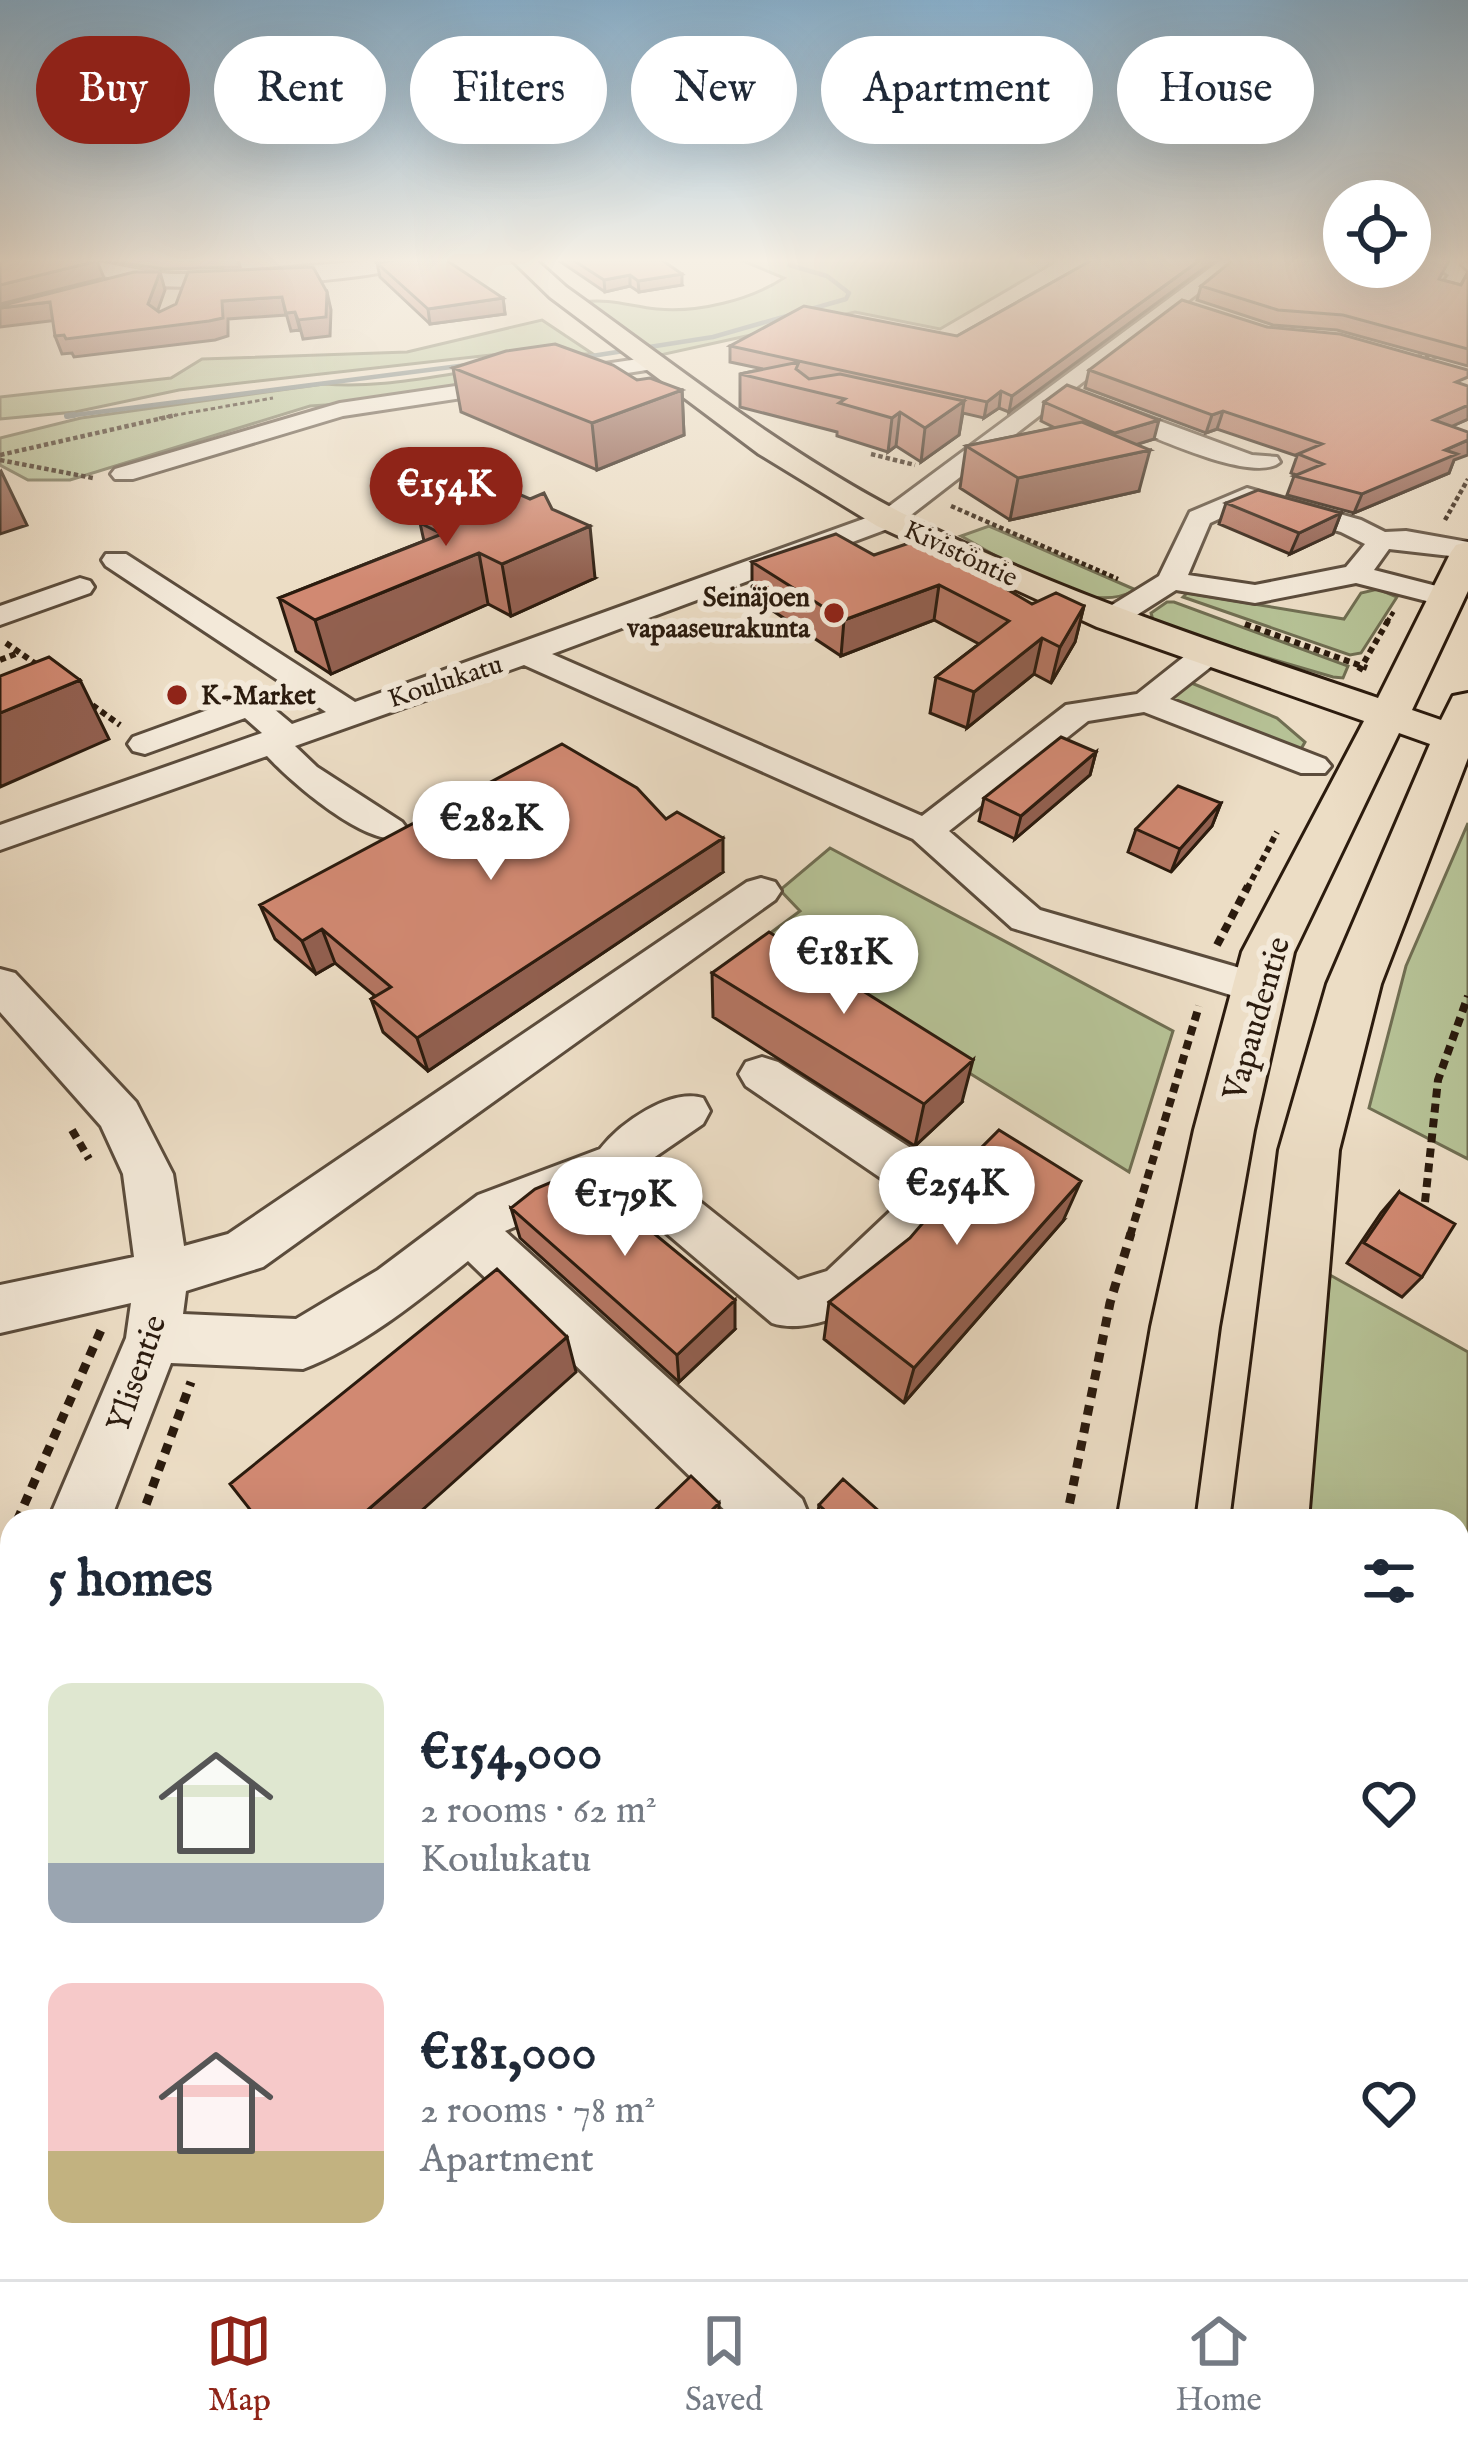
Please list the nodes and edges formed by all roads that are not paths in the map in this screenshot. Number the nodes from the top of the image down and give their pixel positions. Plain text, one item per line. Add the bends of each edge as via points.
1 (631, 366) edge
2 (657, 366) edge
3 (1099, 366) edge
4 (1062, 391) junction
5 (984, 409) edge
6 (962, 424) edge
7 (1021, 428) junction
8 (1268, 462) dead end
9 (124, 474) road end
10 (889, 519) junction
11 (1381, 541) junction
12 (1468, 551) edge
13 (116, 560) dead end
14 (1356, 574) junction
15 (1162, 586) junction
16 (80, 587) dead end
17 (1446, 597) junction
18 (0, 616) edge
19 (1111, 619) junction
20 (525, 655) junction
21 (1206, 655) junction
22 (1375, 690) junction
23 (1147, 702) junction
24 (349, 713) junction
25 (1464, 729) edge
26 (138, 738) road end
27 (278, 738) junction
28 (1313, 766) dead end
29 (388, 830) edge
30 (926, 831) junction
31 (0, 838) edge
32 (761, 891) dead end
33 (0, 984) edge
34 (1260, 989) junction
35 (762, 1074) dead end
36 (686, 1111) dead end
37 (617, 1162) junction
38 (470, 1231) junction
39 (162, 1271) junction
40 (0, 1309) edge
41 (153, 1338) junction
42 (84, 1509) edge
43 (767, 1509) edge
44 (1157, 1509) edge
45 (1271, 1509) edge

1 - 9 street via 594,380 400,398
2 - 10 main road, Kivistöntie via 770,448
3 - 4 street
4 - 7 street
4 - 8 street via 1249,463
5 - 7 street
6 - 7 street
7 - 10 street
10 - 19 main road, Kivistöntie
10 - 20 street, Koulukatu
11 - 12 street
11 - 14 street
11 - 15 street via 1246,496 1199,518
12 - 17 main road, Vapaudentie
13 - 24 street
14 - 15 street via 1256,594
14 - 17 street
15 - 19 street
16 - 18 street
17 - 22 main road, Vapaudentie
19 - 21 main road, Kivistöntie
20 - 24 street, Koulukatu
20 - 30 street
21 - 22 main road, Kivistöntie
21 - 23 street
22 - 25 main road, Kivistöntie
22 - 34 main road, Vapaudentie
23 - 28 street
23 - 30 street via 1078,712
24 - 27 street, Koulukatu
25 - 45 main road via 1354,985 1309,1150
26 - 27 street via 249,705
27 - 29 street via 304,775
27 - 31 street, Koulukatu
30 - 34 street via 1027,919
32 - 39 street via 245,1251
33 - 39 street, Ylisentie via 119,1115 148,1174
34 - 44 main road, Vapaudentie via 1224,1130
35 - 37 street via 920,1179 916,1219 844,1289 791,1306
36 - 37 street
37 - 38 street via 496,1210
38 - 41 street via 303,1343
38 - 43 street
39 - 40 street
39 - 41 street, Ylisentie
41 - 42 street, Ylisentie

